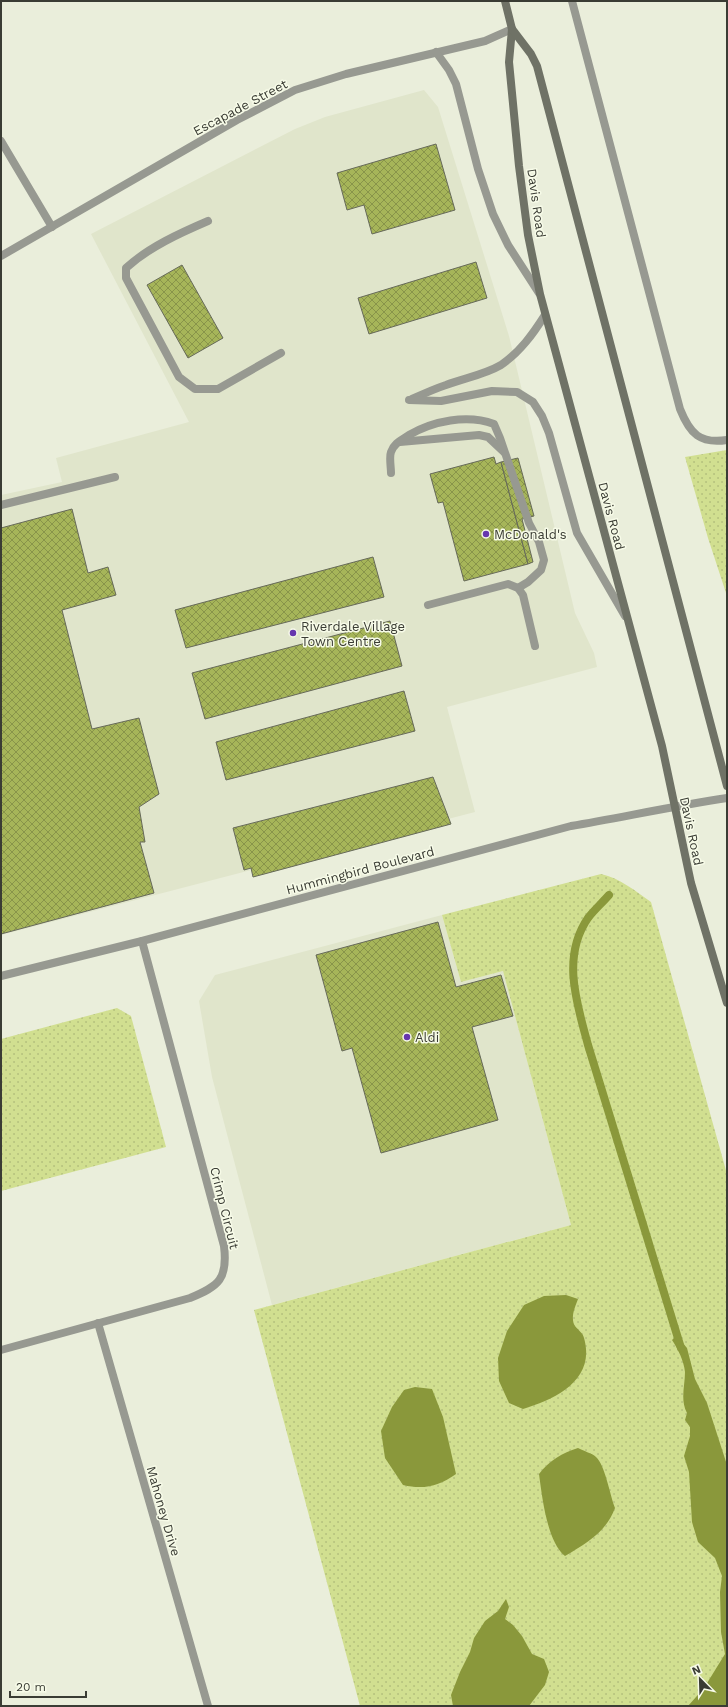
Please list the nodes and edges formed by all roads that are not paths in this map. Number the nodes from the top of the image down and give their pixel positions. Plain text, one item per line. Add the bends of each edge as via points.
1 (505, 1) edge
2 (572, 1) edge
3 (512, 30) junction
4 (436, 52) junction
5 (1, 141) edge
6 (208, 221) dead end
7 (52, 227) junction
8 (1, 256) edge
9 (540, 294) junction
10 (545, 315) junction
11 (281, 353) dead end
12 (727, 440) edge
13 (397, 442) junction
14 (506, 455) junction
15 (391, 473) dead end
16 (115, 477) dead end
17 (1, 505) edge
18 (518, 588) junction
19 (428, 605) dead end
20 (629, 622) junction
21 (535, 646) dead end
22 (727, 786) edge
23 (727, 798) edge
24 (674, 806) junction
25 (142, 941) junction
26 (1, 976) edge
27 (727, 1003) edge
28 (98, 1323) junction
29 (1, 1350) edge
30 (208, 1706) edge

1 - 3 main road, Davis Road
2 - 12 street via 680,409 691,431 702,439
3 - 4 street, Escapade Street via 485,41
3 - 9 main road, Davis Road via 508,62 528,236
3 - 22 main road, Davis Road via 537,66
4 - 7 street, Escapade Street via 346,74 295,90 237,120
4 - 9 street via 456,84 478,169 493,214 508,245
5 - 7 street
6 - 11 street via 181,233 136,259 126,268 126,278 179,377 195,389 218,389
7 - 8 street, Escapade Street
9 - 10 main road, Davis Road
10 - 20 main road, Davis Road
10 - 20 street via 533,335 501,364 482,374 445,385 409,400 441,401 492,391 517,392 532,402 542,416 549,433 577,533
13 - 14 street via 479,435 488,437
13 - 14 street via 422,427 444,421 483,420 494,424
13 - 15 street via 390,452
14 - 18 street via 544,560 541,570
16 - 17 street
18 - 19 street via 508,584
18 - 21 street
20 - 24 main road, Davis Road via 662,746
23 - 24 street, Hummingbird Boulevard
24 - 25 street, Hummingbird Boulevard via 571,826
24 - 27 main road, Davis Road via 691,883
25 - 26 street, Hummingbird Boulevard
25 - 28 street, Crimp Circuit via 226,1262 224,1273 207,1291
28 - 29 street, Crimp Circuit
28 - 30 street, Mahoney Drive

